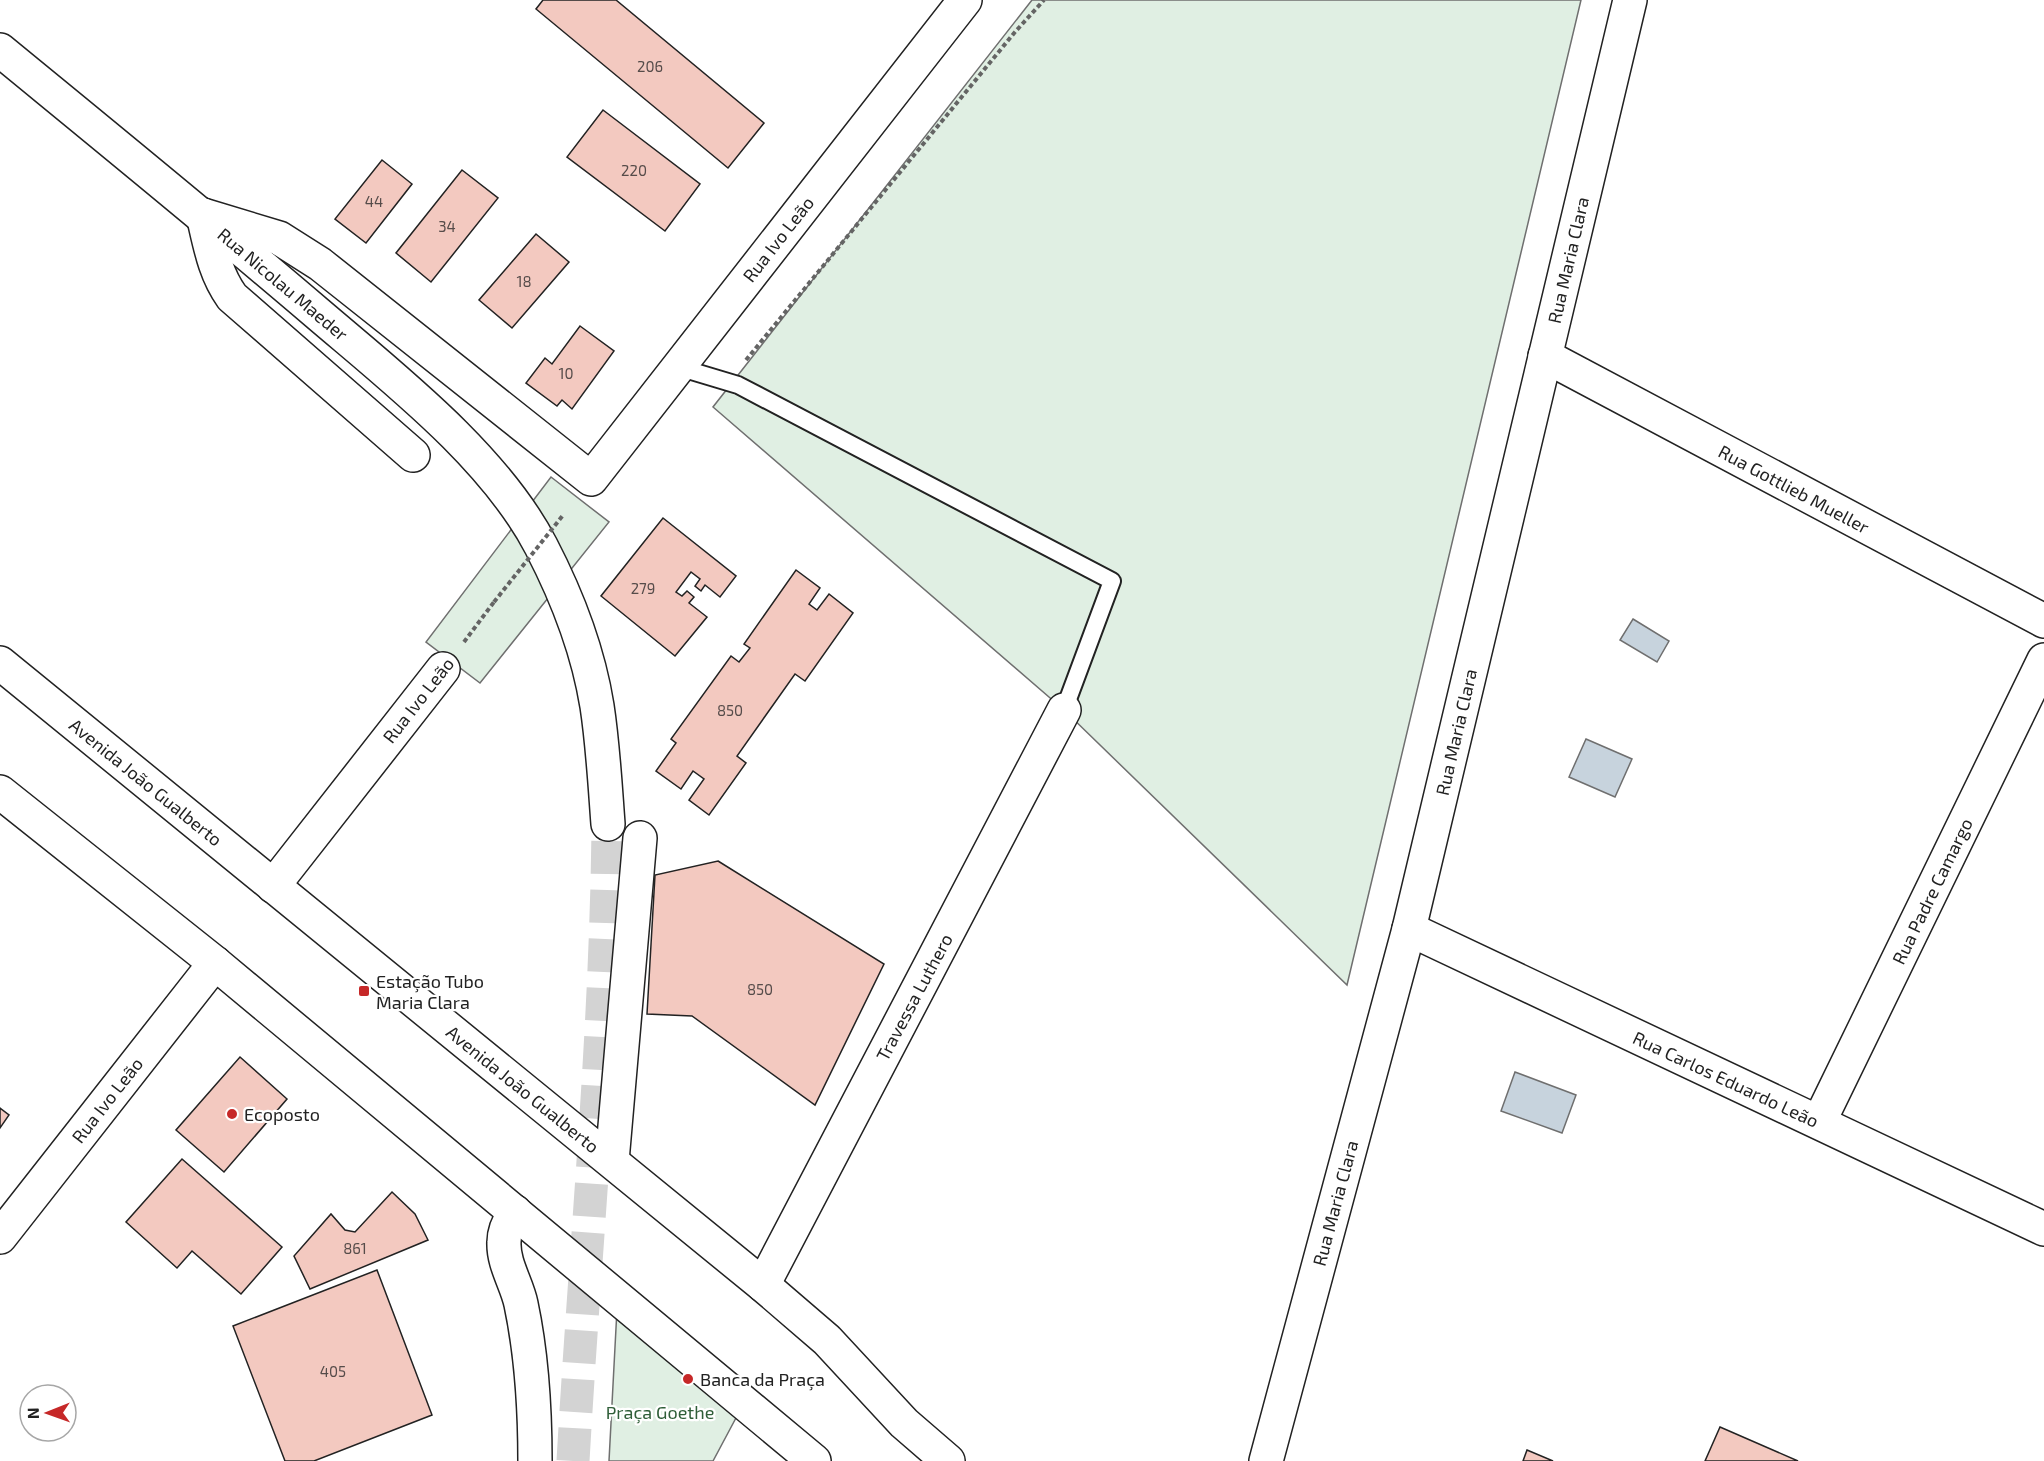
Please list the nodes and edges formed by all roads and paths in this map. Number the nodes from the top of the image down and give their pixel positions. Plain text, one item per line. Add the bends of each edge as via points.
1 (965, 0) edge
2 (1044, 0) edge
3 (1630, 0) edge
4 (0, 50) edge
5 (203, 215) junction
6 (1545, 356) junction
7 (678, 367) junction
8 (728, 381) junction
9 (413, 455) dead end
10 (564, 514) dead end
11 (2044, 621) edge
12 (2044, 660) edge
13 (0, 663) edge
14 (443, 669) joint
15 (1064, 710) joint
16 (0, 792) edge
17 (608, 824) tunnel mouth
18 (640, 838) dead end
19 (273, 886) junction
20 (1409, 928) junction
21 (215, 963) junction
22 (1819, 1122) junction
23 (612, 1161) junction
24 (515, 1212) junction
25 (2044, 1229) edge
26 (0, 1237) edge
27 (763, 1285) junction
28 (535, 1461) edge
29 (814, 1461) edge
30 (948, 1461) edge
31 (1266, 1461) edge

1 - 7 street, Rua Ivo Leão
2 - 8 path
3 - 6 street, Rua Maria Clara
4 - 5 street, Rua Nicolau Maeder
5 - 7 street, Rua Ivo Leão via 279,238 320,264 591,479
5 - 9 street via 216,269 232,297
5 - 17 street, Rua Nicolau Maeder via 450,430 483,465 540,544 569,604 585,654 603,753
6 - 11 street, Rua Gottlieb Mueller
6 - 20 street, Rua Maria Clara
7 - 8 lane
8 - 15 lane via 1112,581
10 - 14 path, Rua Ivo Leão, bridge
12 - 22 street, Rua Padre Camargo
13 - 19 street, Avenida João Gualberto
14 - 19 street, Rua Ivo Leão
15 - 27 street, Travessa Luthero
16 - 21 street
18 - 23 street
19 - 23 street, Avenida João Gualberto
20 - 22 street, Rua Carlos Eduardo Leão
20 - 31 street, Rua Maria Clara
21 - 24 street
21 - 26 street, Rua Ivo Leão
22 - 25 street, Rua Carlos Eduardo Leão
23 - 27 street, Avenida João Gualberto
24 - 28 street via 506,1229 505,1254 521,1302 532,1365
24 - 29 street
27 - 30 street, Avenida João Gualberto via 827,1340 904,1423

